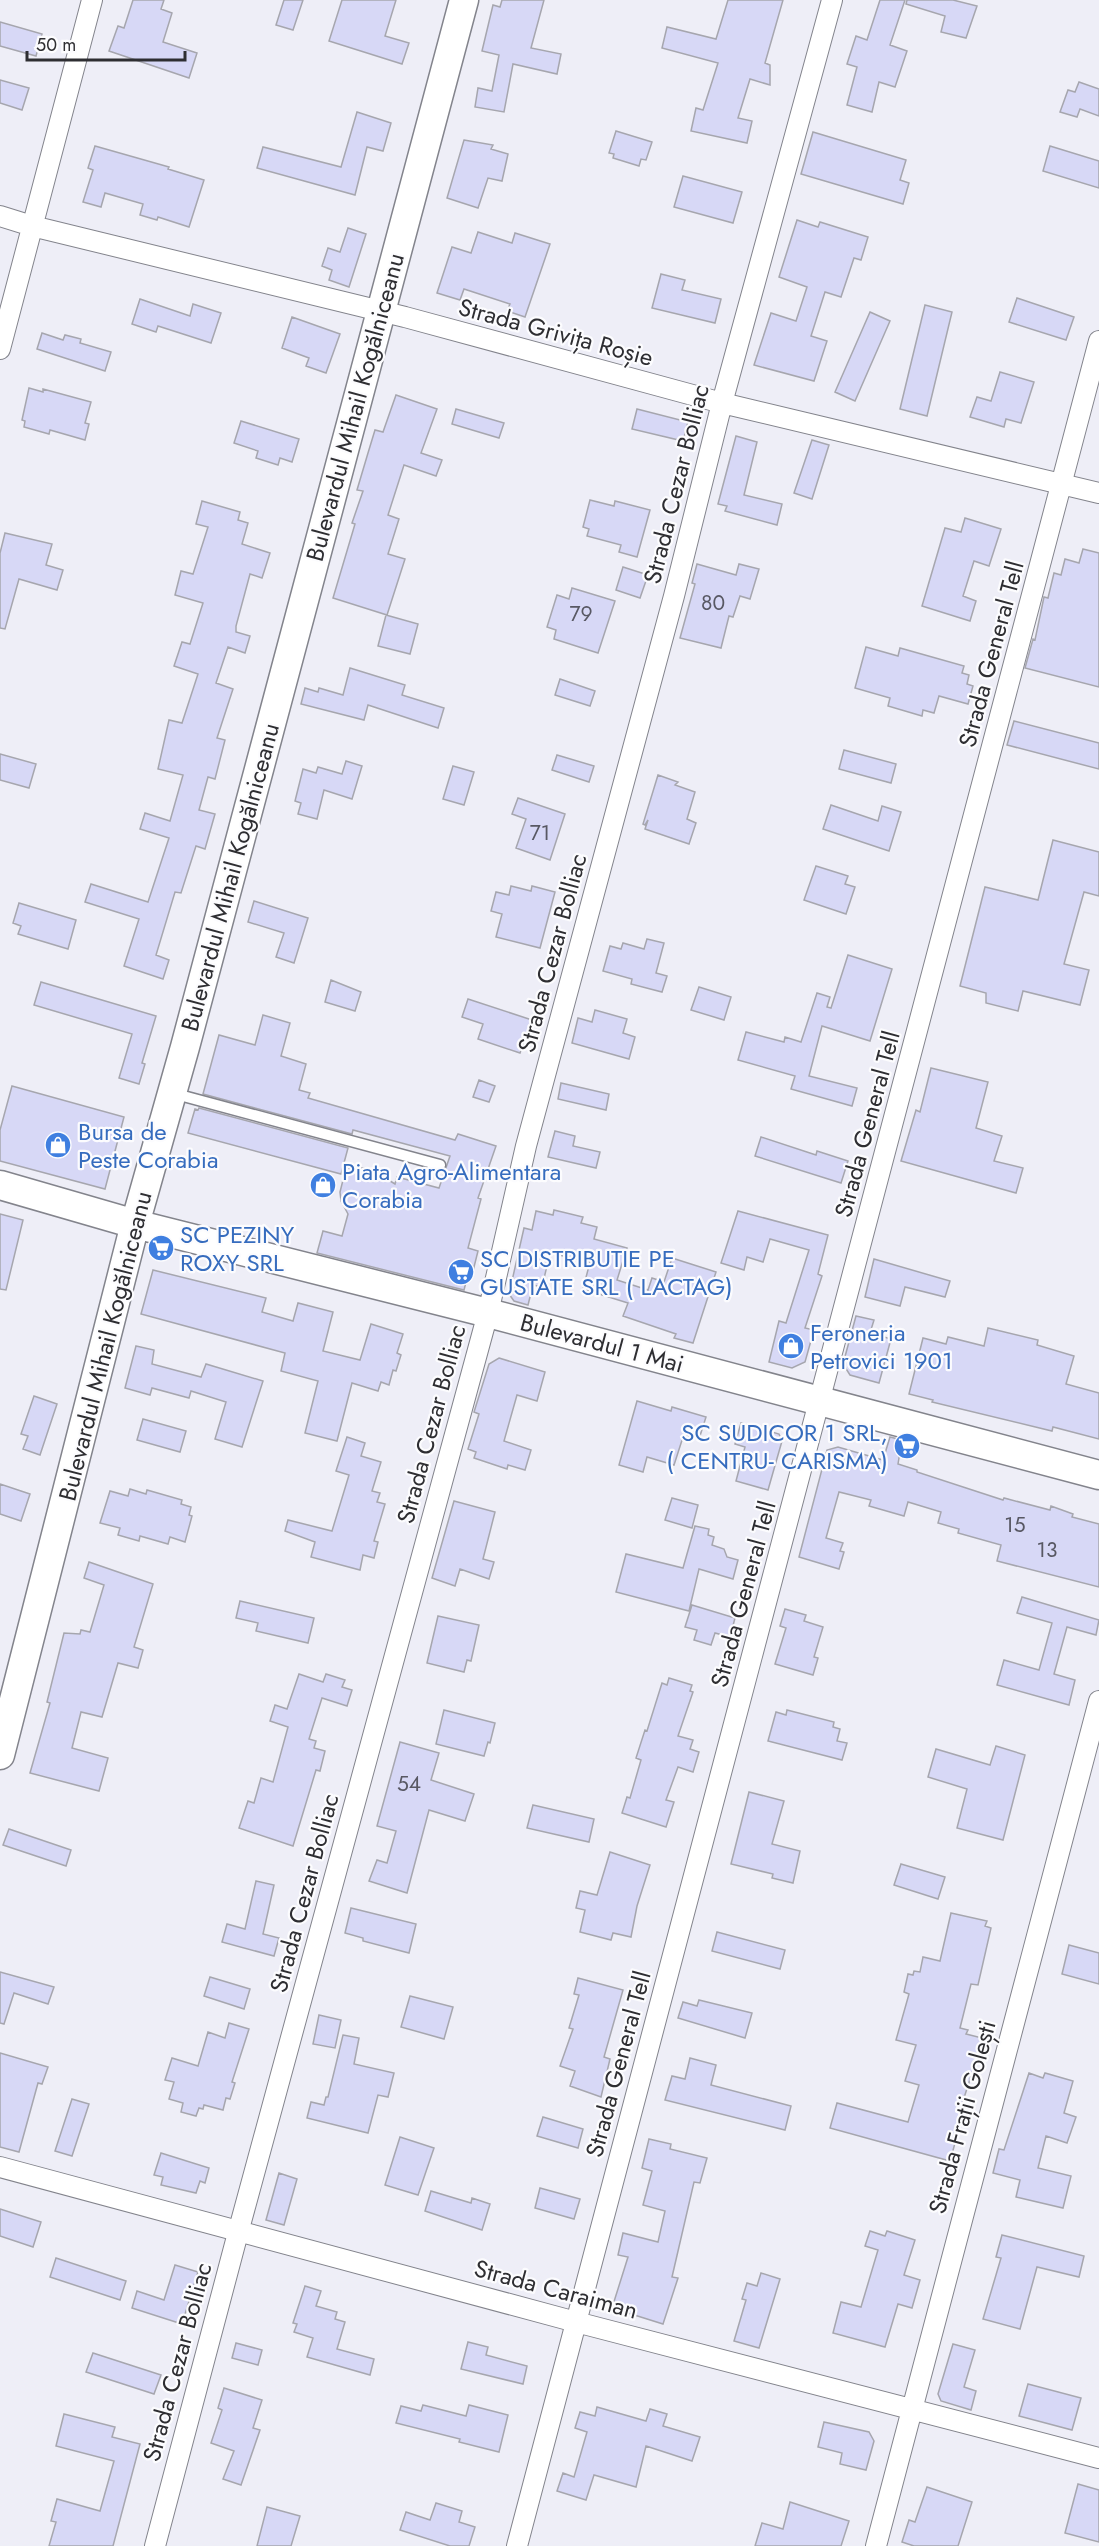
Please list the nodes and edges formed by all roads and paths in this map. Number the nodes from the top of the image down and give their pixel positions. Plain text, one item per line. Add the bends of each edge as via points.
1 (92, 0) edge
2 (464, 0) edge
3 (832, 0) edge
4 (0, 216) edge
5 (32, 226) junction
6 (380, 312) junction
7 (1099, 341) edge
8 (0, 349) edge
9 (722, 403) junction
10 (1062, 483) junction
11 (1099, 493) edge
12 (172, 1093) junction
13 (440, 1165) dead end
14 (0, 1185) edge
15 (135, 1224) junction
16 (488, 1313) junction
17 (820, 1402) junction
18 (1099, 1474) edge
19 (1099, 1701) edge
20 (0, 1755) edge
21 (0, 2167) edge
22 (239, 2229) junction
23 (576, 2322) junction
24 (911, 2409) junction
25 (1099, 2458) edge
26 (156, 2546) edge
27 (517, 2546) edge
28 (876, 2546) edge

1 - 5 street
2 - 6 street, Bulevardul Mihail Kogălniceanu
3 - 9 street, Strada Cezar Bolliac
4 - 5 street, Strada Grivița Roșie
5 - 6 street, Strada Grivița Roșie
5 - 8 street
6 - 9 street, Strada Grivița Roșie
6 - 12 street, Bulevardul Mihail Kogălniceanu
7 - 10 street, Strada General Tell
9 - 10 street, Strada Grivița Roșie
9 - 16 street, Strada Cezar Bolliac via 526,1146
10 - 11 street, Strada Grivița Roșie
10 - 17 street, Strada General Tell
12 - 13 lane
12 - 15 street, Bulevardul Mihail Kogălniceanu
14 - 15 street, Bulevardul 1 Mai
15 - 16 street, Bulevardul 1 Mai
15 - 20 street, Bulevardul Mihail Kogălniceanu
16 - 17 street, Bulevardul 1 Mai
16 - 22 street, Strada Cezar Bolliac
17 - 18 street, Bulevardul 1 Mai
17 - 23 street, Strada General Tell
19 - 24 street, Strada Frații Golești
21 - 22 street, Strada Caraiman
22 - 23 street, Strada Caraiman
22 - 26 street, Strada Cezar Bolliac
23 - 24 street, Strada Caraiman
23 - 27 street, Strada General Tell
24 - 25 street, Strada Caraiman
24 - 28 street, Strada Frații Golești

